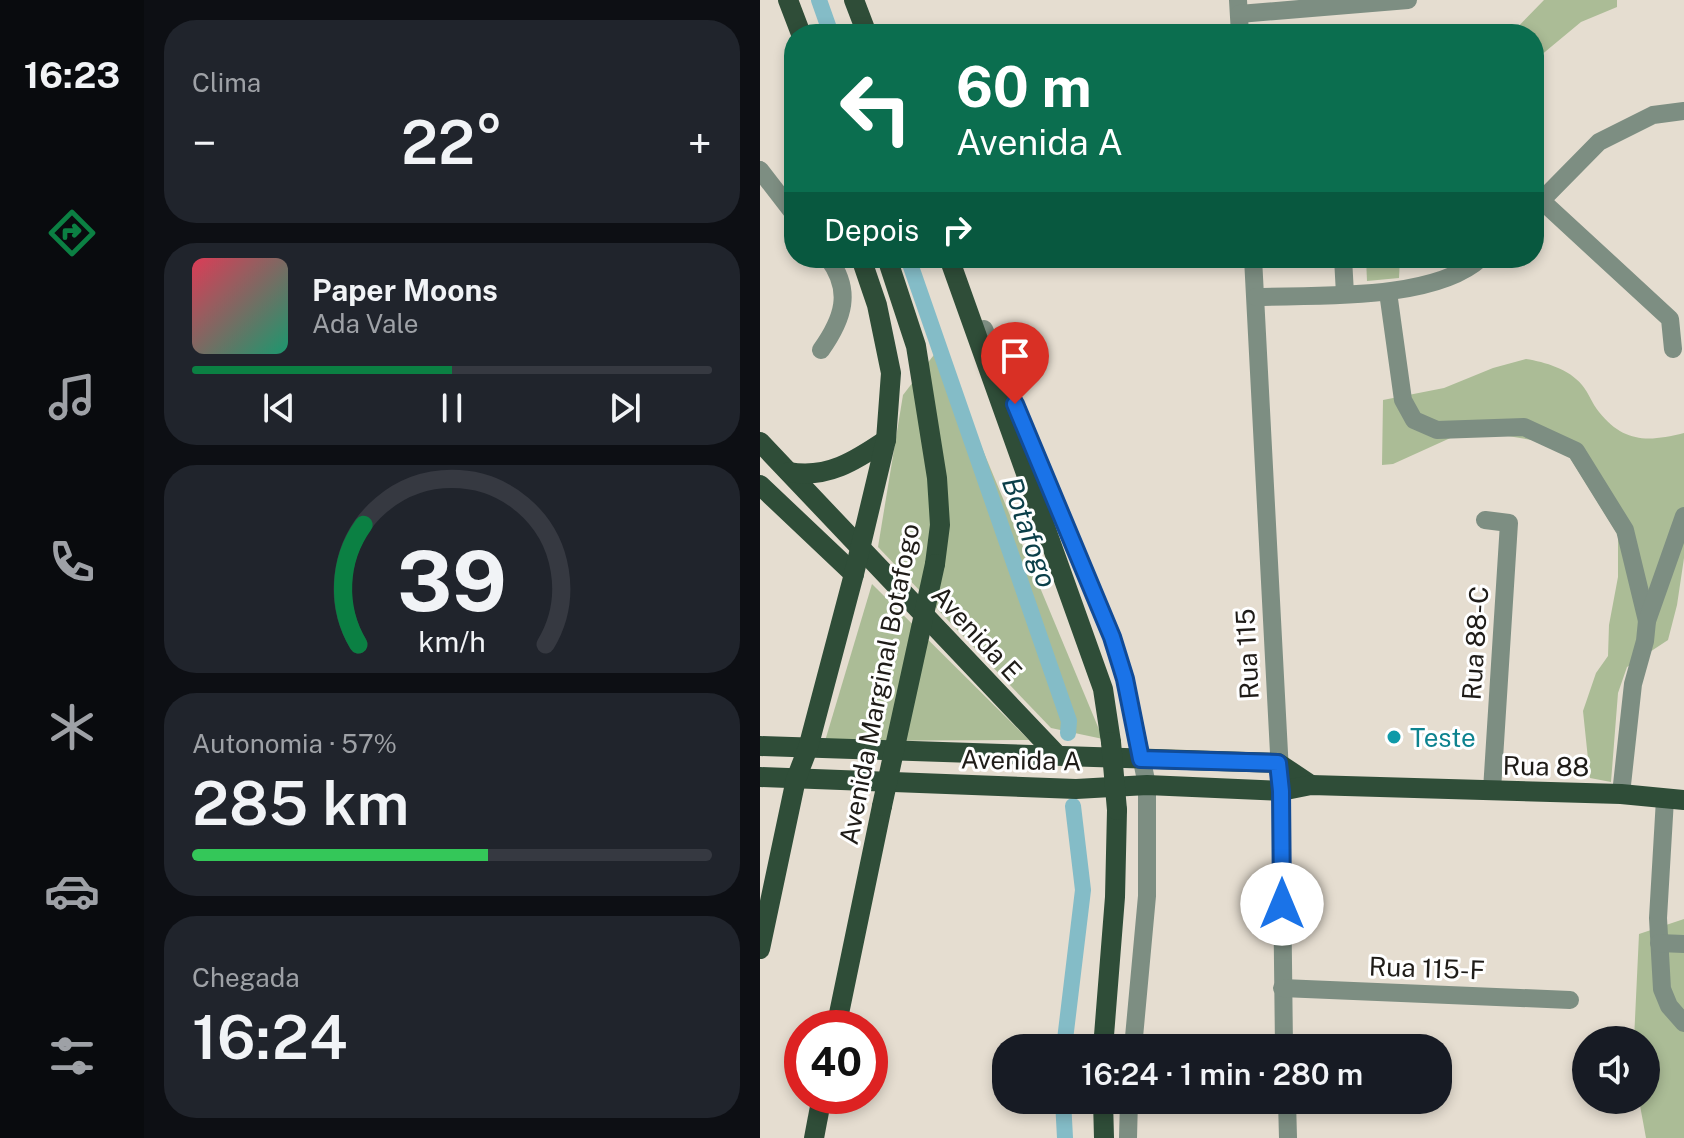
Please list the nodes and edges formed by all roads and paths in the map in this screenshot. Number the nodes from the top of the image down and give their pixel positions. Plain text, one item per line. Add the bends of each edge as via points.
1 (788, 0) edge
2 (854, 0) edge
3 (1408, 0) edge
4 (1239, 7) edge
5 (797, 24) edge
6 (863, 24) edge
7 (1684, 111) edge
8 (760, 170) edge
9 (1544, 198) edge
10 (784, 201) edge
11 (1544, 209) edge
12 (836, 268) edge
13 (864, 268) edge
14 (890, 268) edge
15 (955, 268) edge
16 (955, 268) edge
17 (1254, 268) edge
18 (1344, 268) edge
19 (1464, 268) edge
20 (1388, 292) junction
21 (1345, 294) junction
22 (1256, 297) junction
23 (1673, 349) dead end
24 (821, 350) dead end
25 (886, 440) junction
26 (760, 442) edge
27 (789, 472) junction
28 (760, 485) edge
29 (1684, 516) edge
30 (1485, 520) dead end
31 (860, 547) junction
32 (854, 574) junction
33 (1647, 621) junction
34 (760, 746) edge
35 (808, 748) junction
36 (1057, 755) junction
37 (1141, 759) junction
38 (1278, 763) junction
39 (760, 777) edge
40 (796, 779) junction
41 (1147, 785) junction
42 (1311, 785) junction
43 (1492, 790) junction
44 (1281, 791) junction
45 (1621, 794) junction
46 (1674, 799) edge
47 (1659, 943) junction
48 (1684, 944) edge
49 (760, 949) edge
50 (1282, 988) junction
51 (1570, 1000) dead end
52 (840, 1010) edge
53 (1684, 1023) edge
54 (1104, 1034) edge
55 (1134, 1034) edge
56 (1284, 1034) edge
57 (819, 1114) edge
58 (1103, 1114) edge
59 (1129, 1114) edge
60 (1287, 1114) edge
61 (814, 1138) edge
62 (1104, 1138) edge
63 (1128, 1138) edge
64 (1288, 1138) edge

1 - 5 main road
2 - 6 main road
3 - 4 street
7 - 9 street via 1653,115 1599,142
8 - 10 street
11 - 23 street via 1670,319
12 - 24 street via 844,306
13 - 25 main road, Avenida Marginal Botafogo via 891,373
14 - 52 main road, Avenida Marginal Botafogo, bridge via 916,346 940,525
15 - 54 main road, bridge via 1103,689 1117,810
16 - 37 street via 1112,637
17 - 22 street, Rua 115
18 - 21 street
19 - 20 street via 1443,280
20 - 21 street
20 - 33 street via 1403,400 1414,420 1437,430 1524,427 1576,451 1625,530
21 - 22 street
22 - 38 street, Rua 115
25 - 27 main road via 835,470
25 - 31 main road, Avenida Marginal Botafogo
26 - 27 main road, Avenida E
27 - 31 main road, Avenida E
28 - 32 main road
29 - 33 street
30 - 43 street, Rua 88-C via 1509,523
31 - 32 main road, Avenida Marginal Botafogo
31 - 36 main road, Avenida E
32 - 35 main road, Avenida Marginal Botafogo
33 - 45 street via 1633,684
34 - 35 main road, Avenida A
35 - 36 main road, Avenida A
35 - 40 main road, Avenida Marginal Botafogo
36 - 37 main road, Avenida A
37 - 38 main road, Avenida A
37 - 41 street
38 - 42 main road
38 - 44 street, Rua 115
39 - 40 main road, Avenida A
40 - 41 main road, Avenida A via 1076,789
40 - 49 main road, Avenida Marginal Botafogo
41 - 44 main road, Avenida A
41 - 55 street via 1147,896
42 - 43 main road, Rua 88
42 - 44 main road, Rua 88
43 - 45 main road, Rua 88
44 - 50 street, Rua 115
45 - 46 main road, Rua 88
46 - 47 street
47 - 48 street
47 - 53 street via 1662,989
50 - 51 street, Rua 115-F
50 - 56 street, Rua 115
57 - 61 main road
58 - 62 main road
59 - 63 street
60 - 64 street

